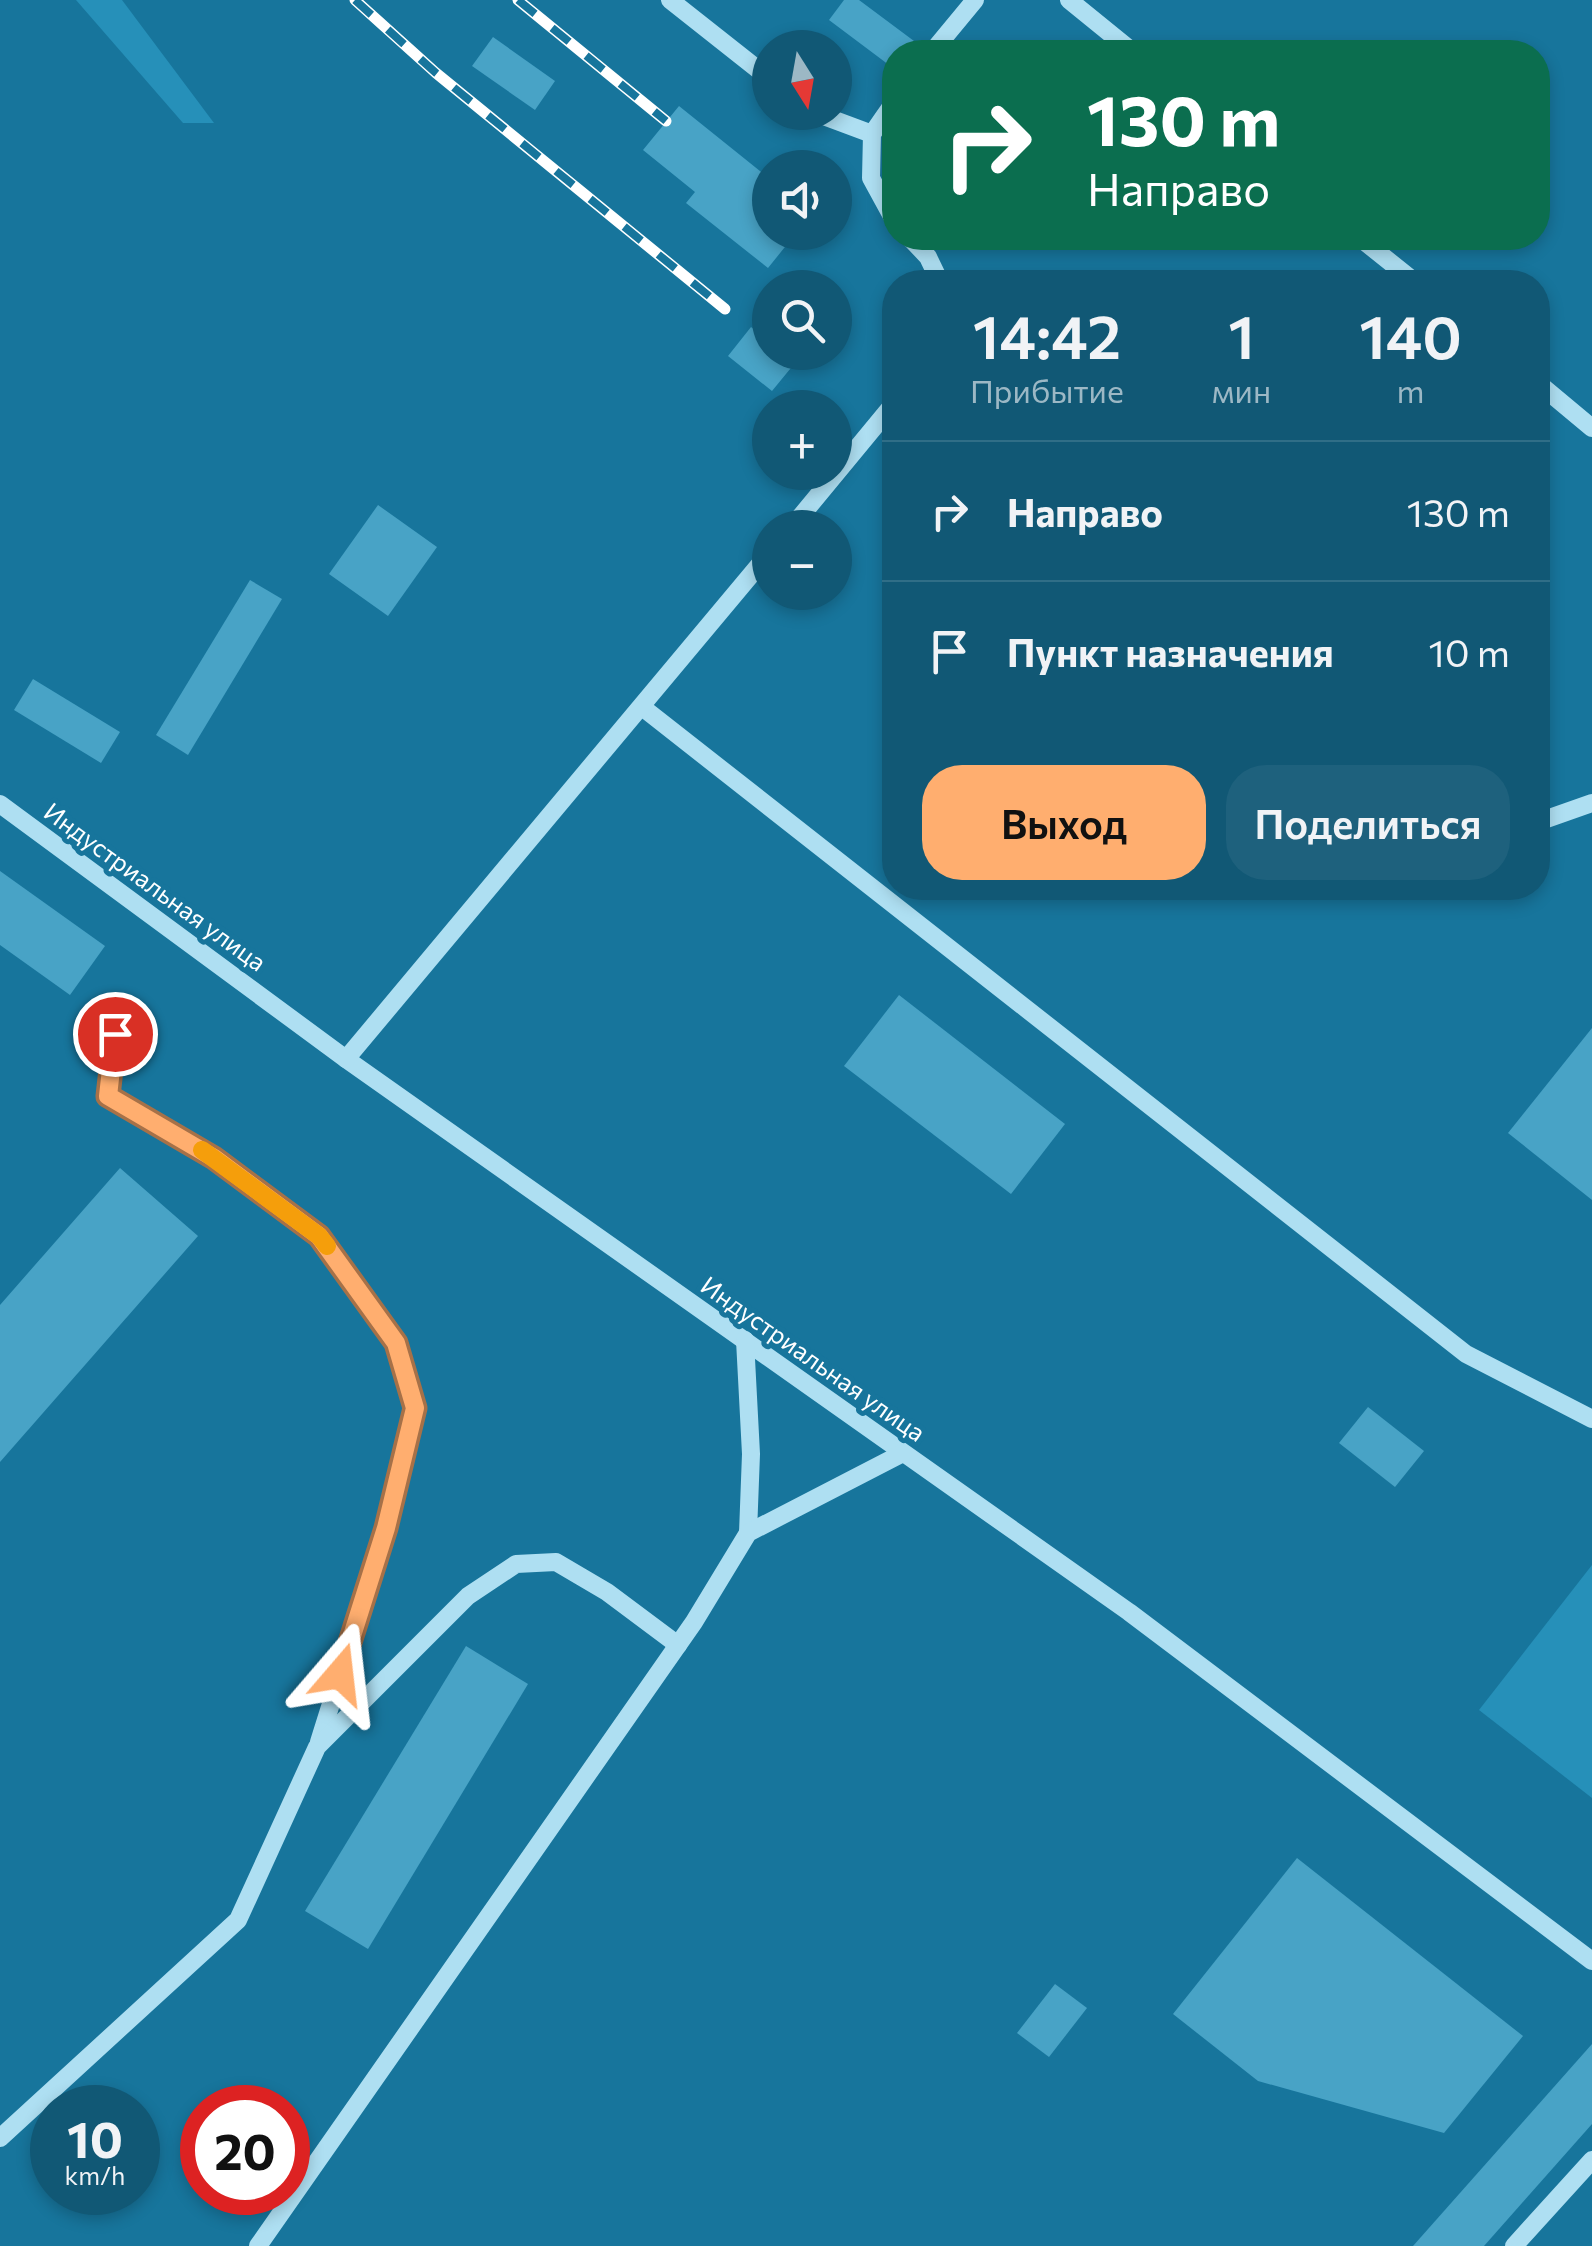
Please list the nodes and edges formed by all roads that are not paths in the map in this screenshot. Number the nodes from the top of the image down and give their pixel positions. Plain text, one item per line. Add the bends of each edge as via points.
1 (670, 0) edge
2 (975, 0) edge
3 (1069, 0) edge
4 (942, 40) edge
5 (1118, 40) edge
6 (752, 65) edge
7 (882, 120) edge
8 (852, 127) edge
9 (872, 134) junction
10 (882, 198) edge
11 (1375, 250) edge
12 (1399, 270) edge
13 (1550, 393) edge
14 (882, 418) edge
15 (1592, 428) edge
16 (806, 510) edge
17 (752, 574) edge
18 (642, 707) junction
19 (1592, 803) edge
20 (0, 804) edge
21 (1550, 818) edge
22 (882, 895) edge
23 (888, 900) edge
24 (118, 1004) dead end
25 (346, 1059) junction
26 (745, 1340) junction
27 (1592, 1419) edge
28 (903, 1453) junction
29 (748, 1533) junction
30 (678, 1645) junction
31 (317, 1747) junction
32 (1592, 1961) edge
33 (0, 2138) edge
34 (1592, 2160) edge
35 (258, 2246) edge
36 (1514, 2246) edge

1 - 6 street
2 - 4 street
3 - 5 street
7 - 9 street
8 - 9 street
9 - 10 street via 871,178
11 - 12 street
13 - 15 street
14 - 16 street
17 - 18 street
18 - 22 street
18 - 25 street
19 - 21 street
20 - 25 street, Индустриальная улица
23 - 27 street via 1466,1354
24 - 31 street via 108,1096 214,1158 319,1236 396,1343 415,1408 386,1528
25 - 26 street, Индустриальная улица
26 - 28 street, Индустриальная улица
26 - 29 street
28 - 29 street
28 - 32 street, Индустриальная улица via 1129,1612
29 - 30 street
30 - 31 street via 556,1562 516,1564 468,1596
30 - 35 street
31 - 33 street via 238,1920
34 - 36 street

